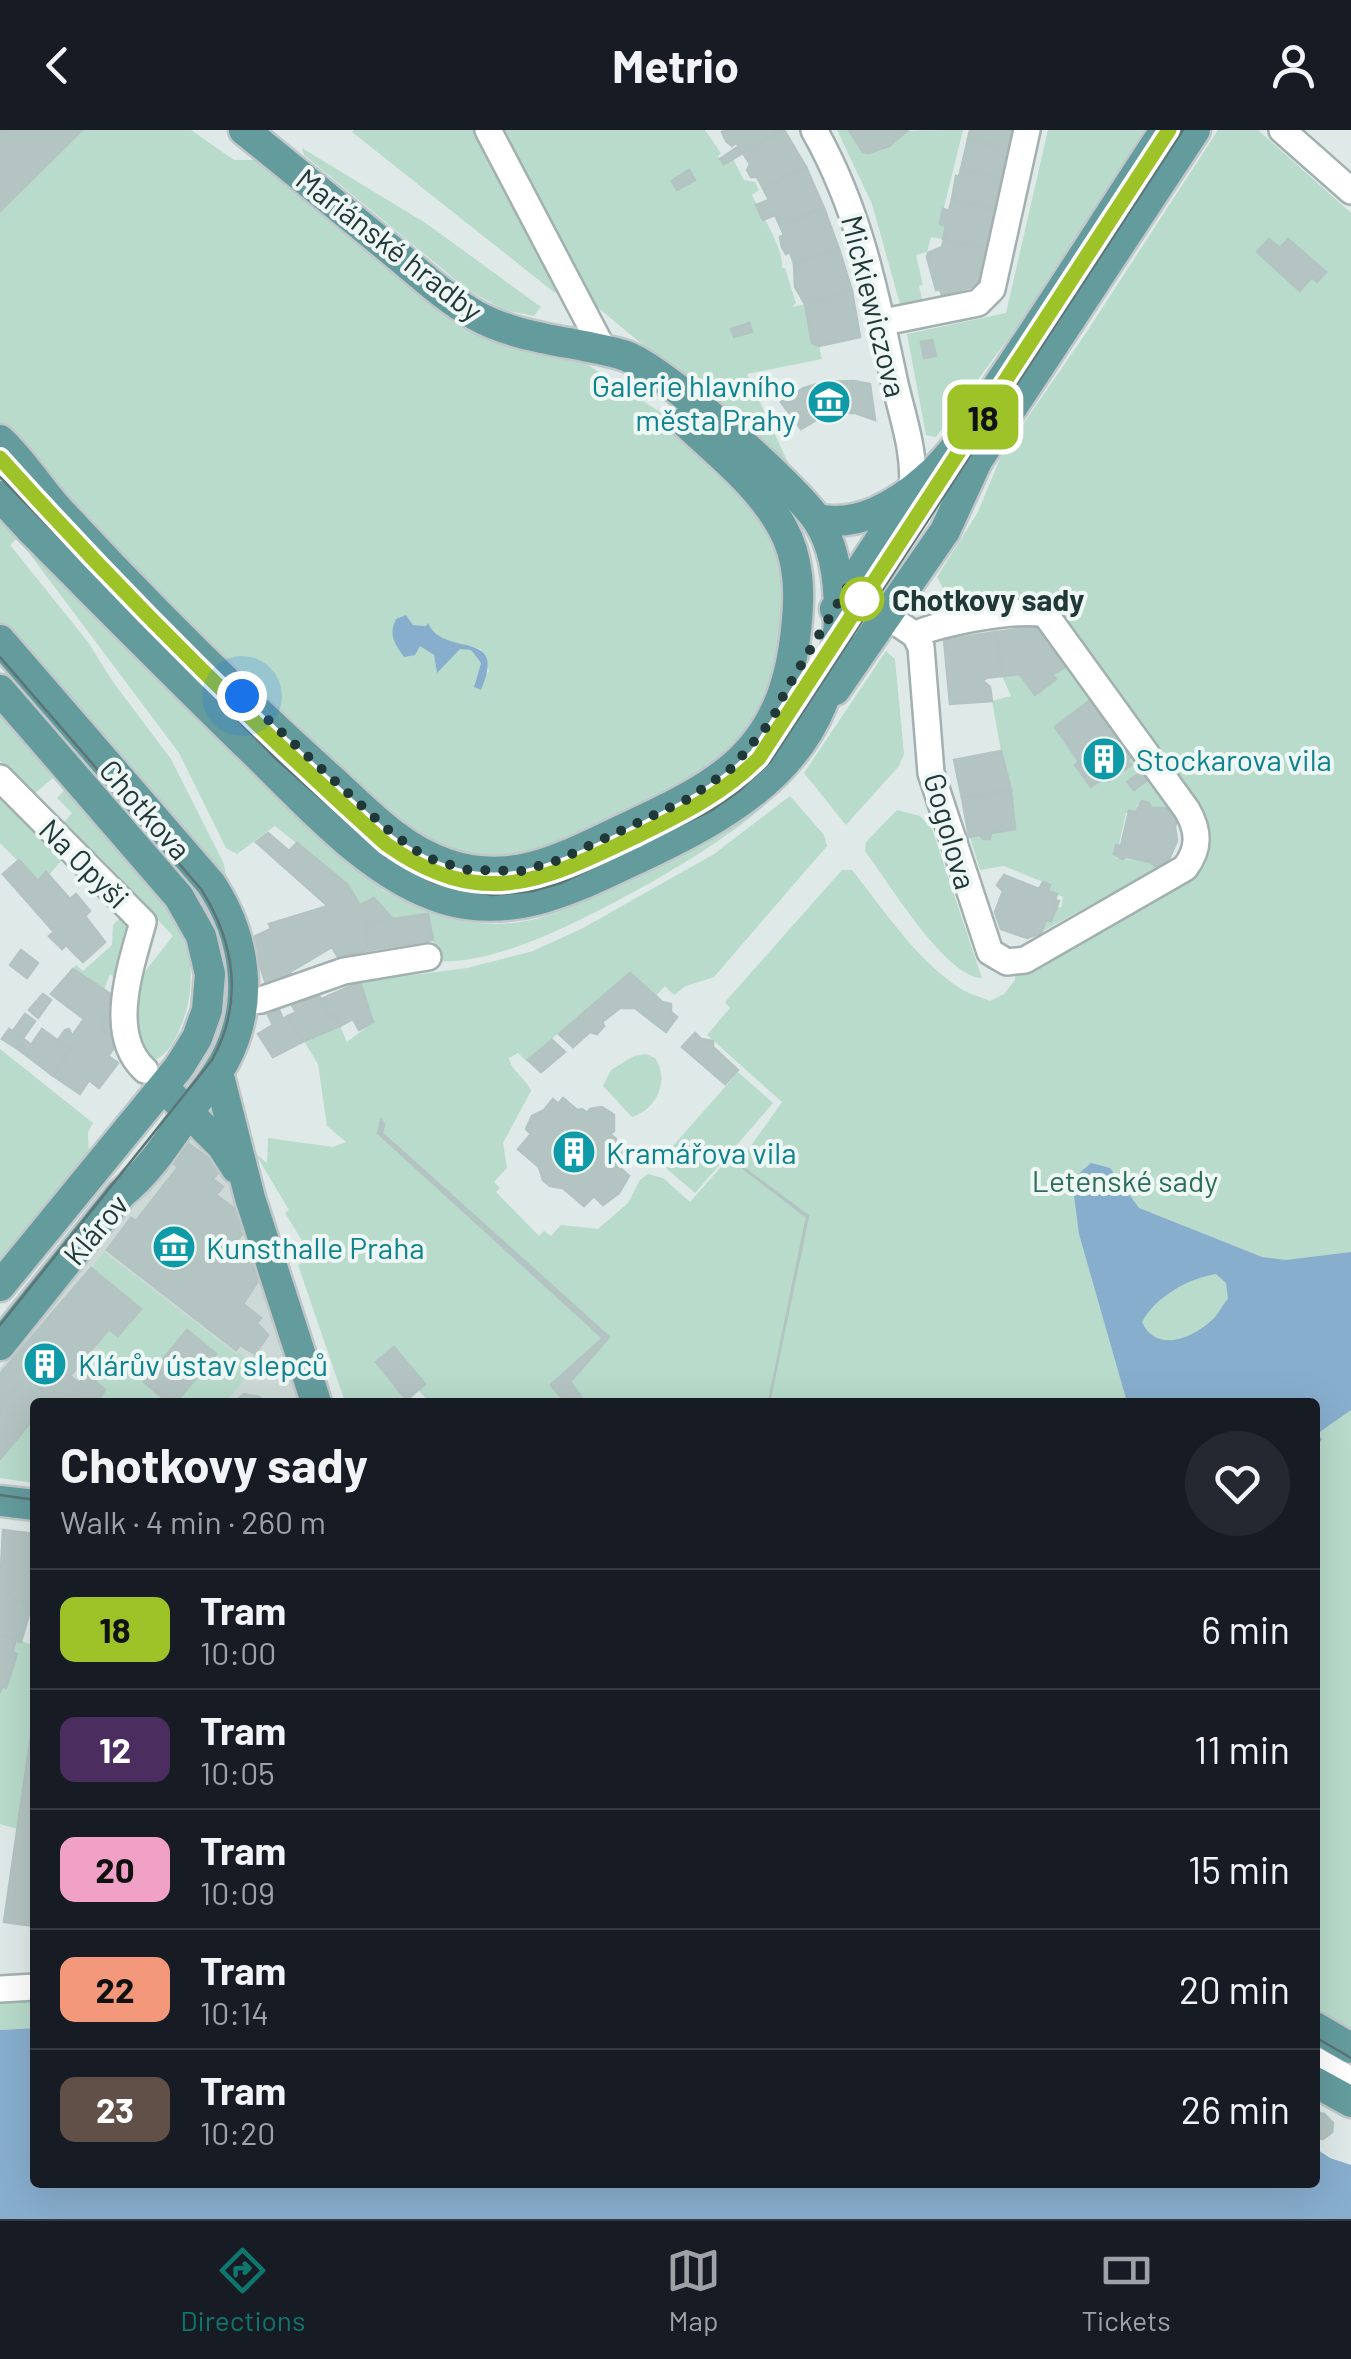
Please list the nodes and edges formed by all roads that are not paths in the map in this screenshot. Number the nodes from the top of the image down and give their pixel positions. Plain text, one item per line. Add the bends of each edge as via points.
1 (244, 130) edge
2 (488, 130) edge
3 (814, 130) edge
4 (1027, 130) edge
5 (1165, 130) edge
6 (1194, 130) edge
7 (1282, 130) edge
8 (1351, 191) edge
9 (884, 322) junction
10 (604, 351) junction
11 (0, 440) edge
12 (912, 490) junction
13 (0, 496) edge
14 (817, 519) junction
15 (799, 580) junction
16 (836, 613) junction
17 (882, 622) junction
18 (915, 635) junction
19 (0, 640) edge
20 (0, 690) edge
21 (785, 692) junction
22 (822, 709) junction
23 (0, 778) edge
24 (428, 957) dead end
25 (208, 1000) joint
26 (242, 1002) junction
27 (218, 1072) junction
28 (154, 1079) junction
29 (188, 1113) junction
30 (250, 1198) junction
31 (0, 1286) edge
32 (0, 1344) edge
33 (315, 1398) edge
34 (0, 1500) edge
35 (30, 1505) edge
36 (0, 1988) edge
37 (30, 1988) edge
38 (1320, 2030) edge
39 (1351, 2048) edge
40 (1320, 2063) edge
41 (1351, 2080) edge
42 (1320, 2085) edge
43 (1351, 2102) edge

1 - 10 main road, Mariánské hradby via 478,316
2 - 10 street
3 - 9 street, Mickiewiczova via 856,220
4 - 9 street via 987,297
5 - 12 main road via 959,443
6 - 17 main road via 977,460 946,531
7 - 8 street
9 - 12 street, Mickiewiczova via 912,457
10 - 14 main road via 649,366
10 - 15 main road via 762,497 784,530
11 - 21 main road via 64,516 286,739 393,834 446,864 501,873 536,868 688,799 742,758
12 - 14 main road via 856,520
12 - 16 main road
13 - 22 main road via 301,798 388,872 444,899 482,907 532,903 696,832 767,783
14 - 16 main road via 833,559
15 - 16 main road
15 - 21 main road
16 - 17 main road via 855,630
16 - 21 main road
16 - 22 main road via 836,661
17 - 18 street
17 - 22 main road
18 - 18 street, Gogolova via 935,626 1046,614 1194,824 1191,860 1177,875 1016,963 998,958 985,942 931,773 922,647
19 - 26 main road, Chotkova via 211,884 237,936
20 - 25 main road, Chotkova via 179,896 205,948
23 - 28 street, Na Opyši via 143,922 128,976 125,1025 127,1050
24 - 26 street via 344,971
25 - 28 main road, Klárov via 197,1038
26 - 27 main road, Chotkova
27 - 29 main road, Klárov
27 - 30 main road
28 - 29 main road
28 - 31 main road, Klárov
29 - 30 main road via 222,1146
29 - 32 main road, Klárov
30 - 33 main road
34 - 35 main road
36 - 37 street
38 - 39 main road
40 - 41 street
42 - 43 main road

